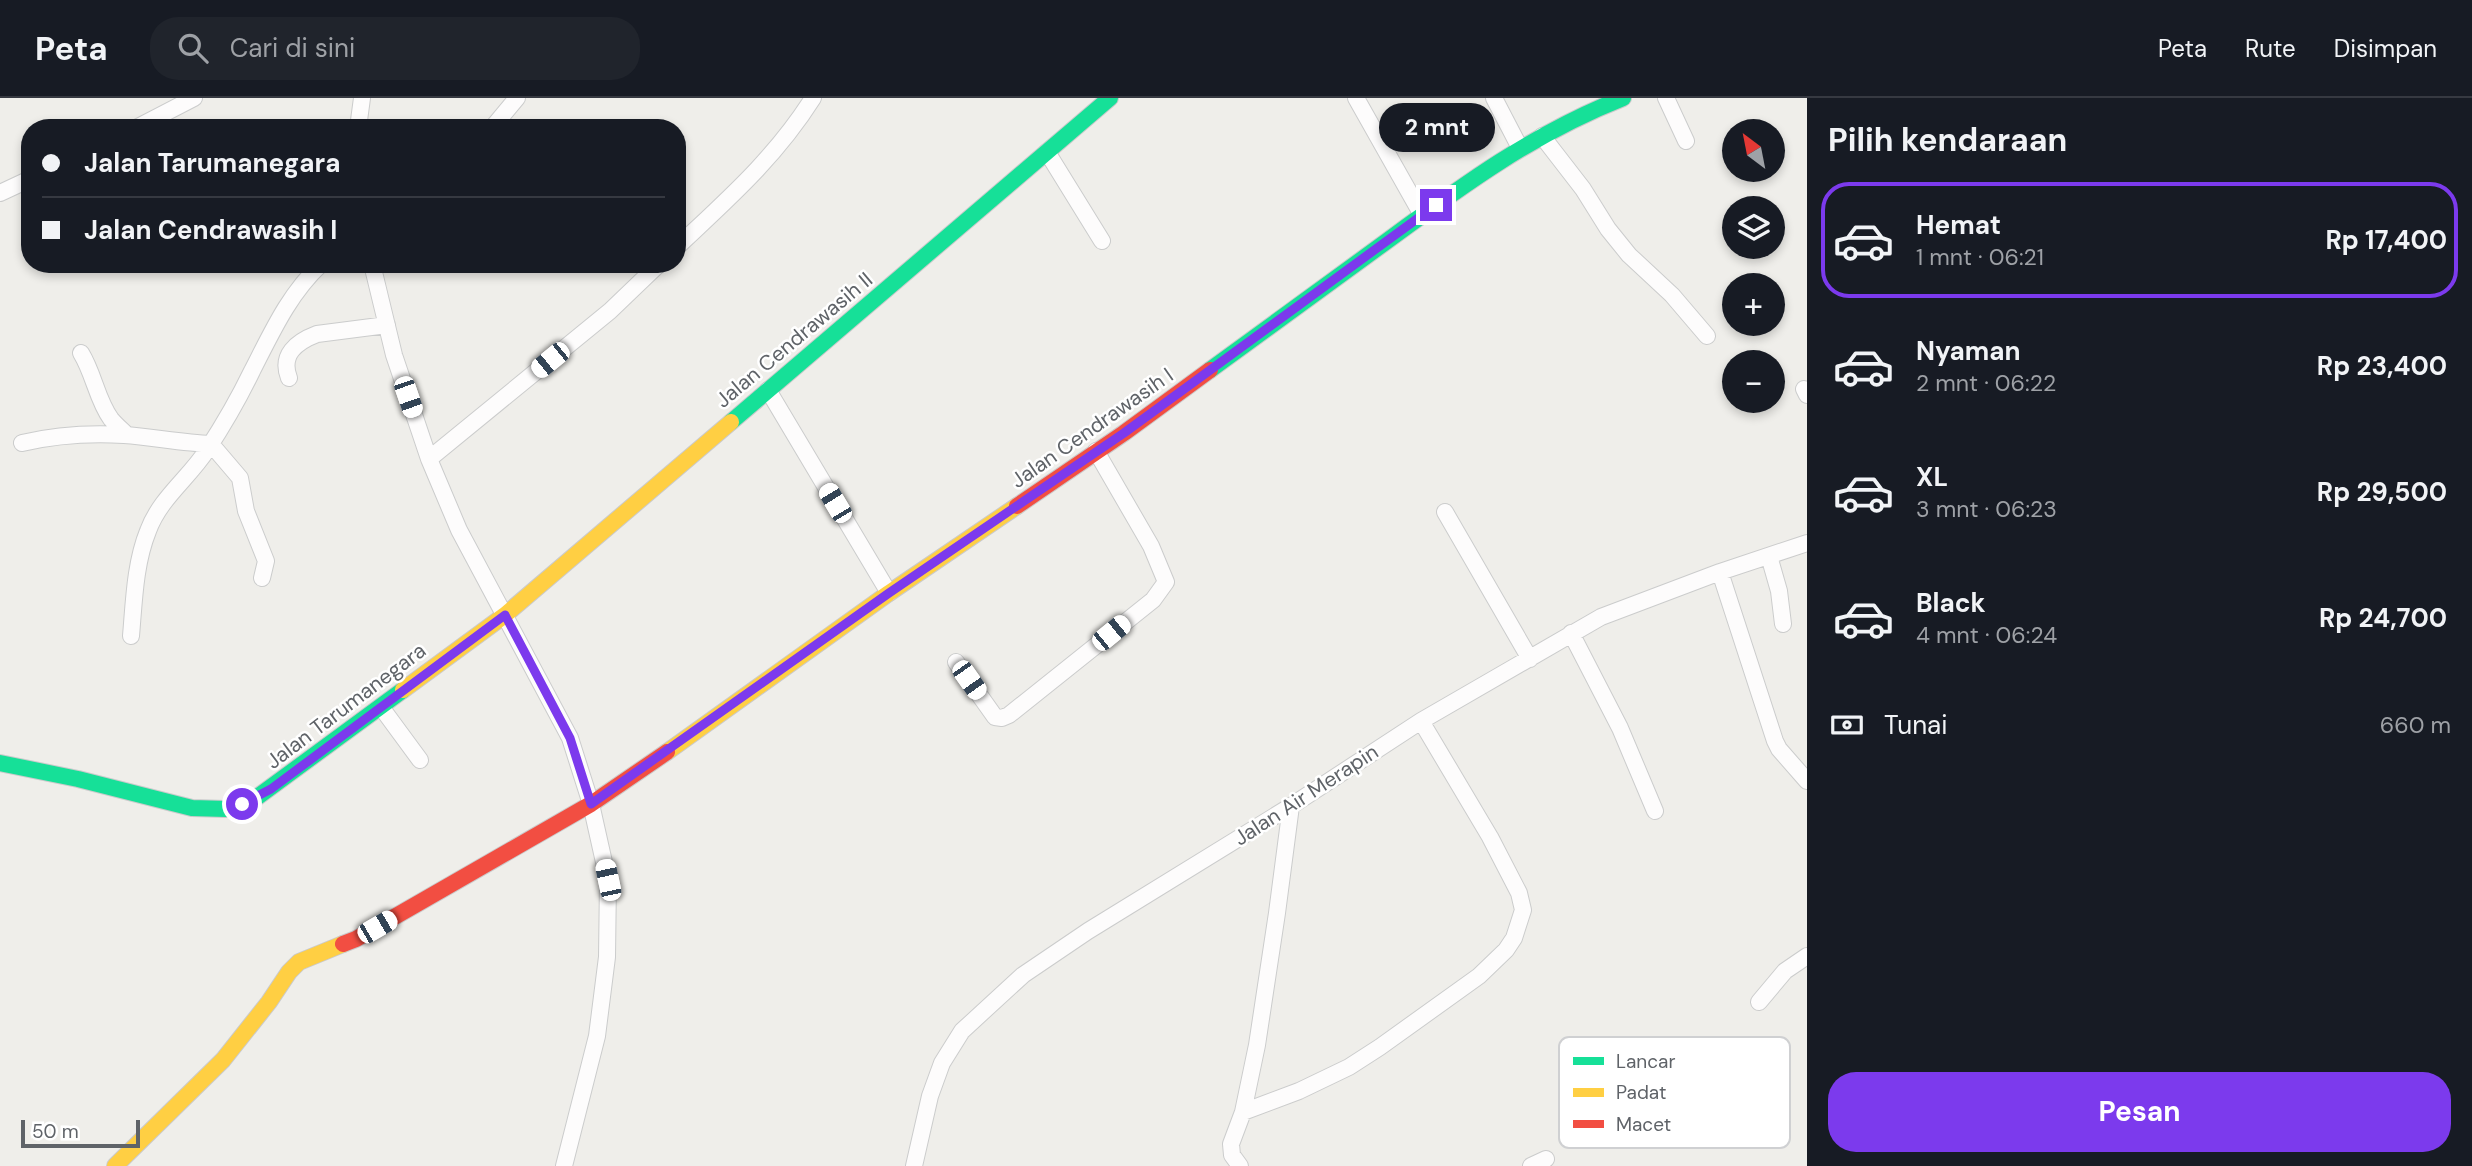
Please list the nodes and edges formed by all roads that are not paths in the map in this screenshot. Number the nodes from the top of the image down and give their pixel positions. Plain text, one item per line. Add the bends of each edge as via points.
1 (194, 98) edge
2 (362, 98) edge
3 (517, 98) edge
4 (813, 98) edge
5 (1110, 98) edge
6 (1356, 98) edge
7 (1494, 98) edge
8 (1623, 98) edge
9 (1666, 98) edge
10 (153, 119) edge
11 (359, 119) edge
12 (500, 119) edge
13 (1542, 136) junction
14 (1686, 141) dead end
15 (1520, 148) junction
16 (1047, 152) junction
17 (21, 183) edge
18 (0, 193) edge
19 (1422, 215) junction
20 (686, 239) edge
21 (1102, 241) dead end
22 (311, 273) edge
23 (374, 273) edge
24 (650, 273) edge
25 (387, 325) junction
26 (1707, 336) dead end
27 (81, 353) dead end
28 (289, 378) dead end
29 (768, 390) junction
30 (127, 435) junction
31 (22, 443) dead end
32 (211, 444) junction
33 (1096, 451) junction
34 (429, 459) junction
35 (1446, 512) dead end
36 (1807, 543) edge
37 (1769, 556) junction
38 (1720, 572) junction
39 (262, 578) dead end
40 (889, 593) junction
41 (505, 615) junction
42 (1783, 624) dead end
43 (1571, 634) junction
44 (131, 636) dead end
45 (1530, 659) junction
46 (956, 662) dead end
47 (381, 707) junction
48 (1421, 721) junction
49 (420, 760) dead end
50 (0, 763) edge
51 (1807, 781) edge
52 (591, 804) junction
53 (1291, 806) junction
54 (1655, 811) dead end
55 (1807, 957) edge
56 (1759, 1002) dead end
57 (1243, 1112) junction
58 (116, 1166) edge
59 (564, 1166) edge
60 (914, 1166) edge
61 (1240, 1166) edge

1 - 10 street
2 - 11 street
3 - 12 street
4 - 20 street via 752,177
5 - 16 street, Jalan Cendrawasih II
6 - 19 street
7 - 15 street
8 - 13 street, Jalan Cendrawasih I
9 - 14 street
13 - 15 street, Jalan Cendrawasih I
13 - 26 street via 1629,255
15 - 19 street, Jalan Cendrawasih I
16 - 21 street
16 - 29 street, Jalan Cendrawasih II
17 - 18 street
19 - 33 street, Jalan Cendrawasih I
22 - 32 street via 290,298
23 - 25 street
24 - 34 street via 610,311
25 - 28 street via 309,337 286,360
25 - 34 street
27 - 30 street via 111,419
29 - 40 street
29 - 41 street, Jalan Cendrawasih II
30 - 31 street via 84,433
30 - 32 street
32 - 39 street via 240,478 246,511 266,561
32 - 44 street via 168,496 148,530 137,576
33 - 40 street, Jalan Cendrawasih I
33 - 46 street via 1151,546 1166,582 1162,590 1002,718 995,717
34 - 41 street via 459,530
35 - 45 street
36 - 37 street, Jalan Air Merapin
37 - 38 street, Jalan Air Merapin
37 - 42 street
38 - 43 street, Jalan Air Merapin via 1601,617
38 - 51 street via 1775,741
40 - 52 street, Jalan Cendrawasih I
41 - 47 street, Jalan Tarumanegara
41 - 52 street via 570,738
43 - 45 street, Jalan Air Merapin
43 - 54 street via 1620,728
45 - 48 street, Jalan Air Merapin
47 - 49 street
47 - 50 street, Jalan Tarumanegara via 271,789 226,809 192,808
48 - 53 street, Jalan Air Merapin
48 - 57 street via 1519,893 1523,910 1514,938 1479,976 1349,1067
52 - 58 street, Jalan Cendrawasih I via 356,939 299,962 223,1060
52 - 59 street via 608,880 607,957 597,1036
53 - 57 street
53 - 60 street, Jalan Air Merapin via 1088,931 987,1006 962,1031 942,1063
55 - 56 street via 1785,971
57 - 61 street via 1231,1143

